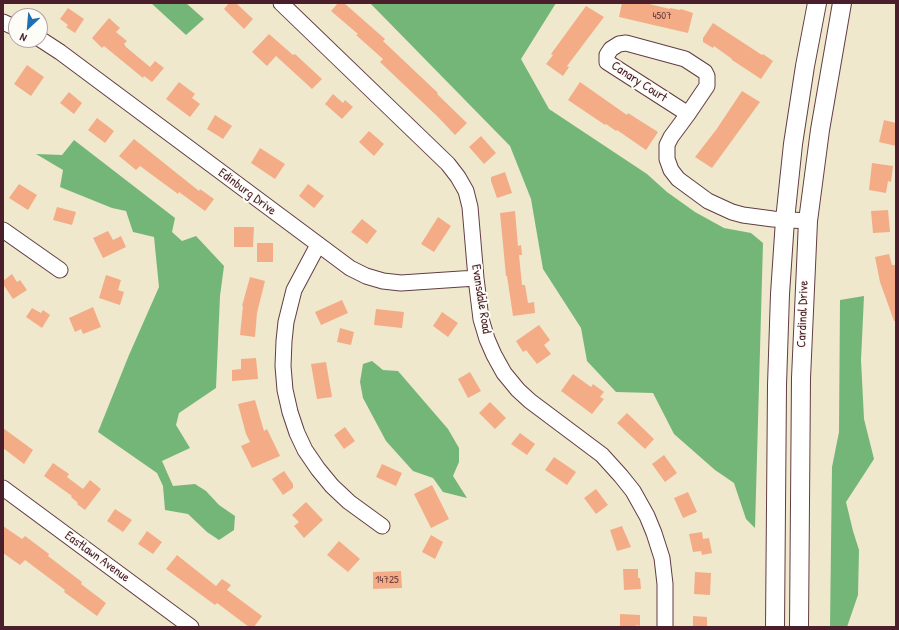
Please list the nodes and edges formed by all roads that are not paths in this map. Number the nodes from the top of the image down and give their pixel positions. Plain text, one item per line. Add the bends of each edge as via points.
1 (281, 3) edge
2 (817, 3) edge
3 (842, 3) edge
4 (48, 44) edge
5 (688, 114) junction
6 (786, 220) junction
7 (808, 221) junction
8 (3, 230) edge
9 (318, 245) junction
10 (60, 270) dead end
11 (476, 278) junction
12 (3, 488) edge
13 (382, 526) dead end
14 (191, 627) edge
15 (665, 627) edge
16 (775, 627) edge
17 (799, 627) edge

1 - 11 street, Evansdale Road via 443,158 458,177 466,191 470,207
2 - 6 main road, Cardinal Drive via 793,144
3 - 7 main road, Cardinal Drive via 820,130
4 - 9 street, Edinburg Drive
5 - 5 street, Canary Court via 607,62 607,55 611,49 626,43 685,59 705,72 708,76 707,86
5 - 6 street, Canary Court via 667,145 667,159 678,179 708,201 732,212
6 - 7 street, Canary Court
6 - 16 main road, Cardinal Drive via 777,386
7 - 17 main road, Cardinal Drive via 801,378
8 - 10 street
9 - 11 street, Edinburg Drive via 350,268 383,281 419,283
9 - 13 street via 294,290 286,322 283,366 290,412 305,450 318,469 349,502
11 - 15 street, Evansdale Road via 481,319 487,339 504,373 530,401 602,455 633,491 647,516 662,558
12 - 14 street, Eastlawn Avenue

